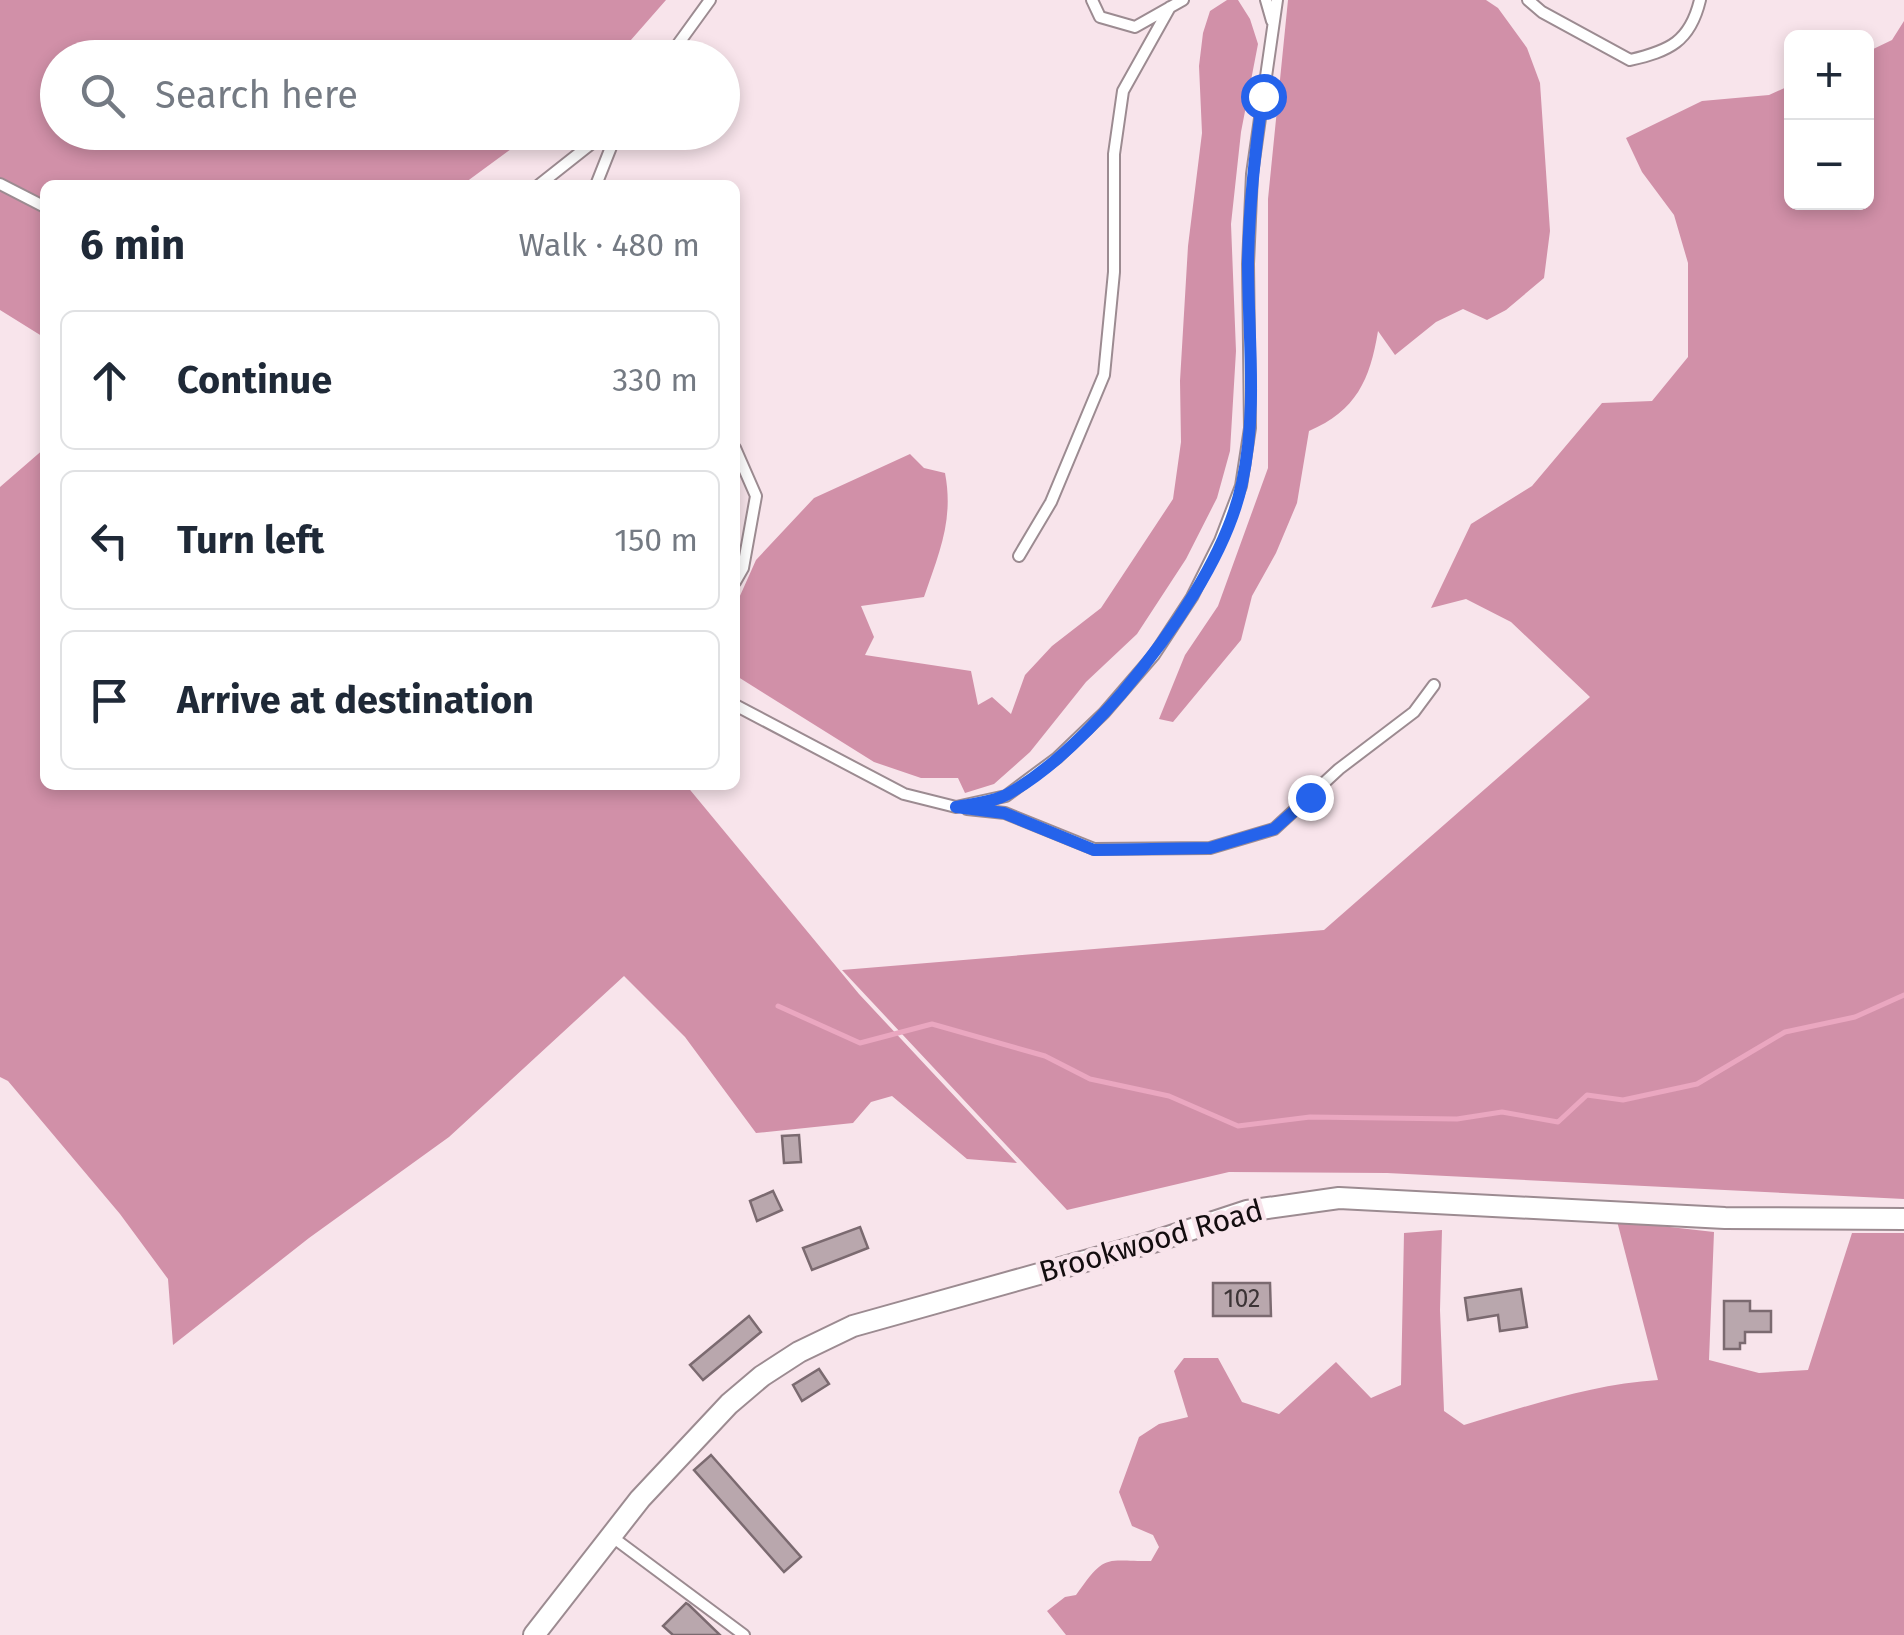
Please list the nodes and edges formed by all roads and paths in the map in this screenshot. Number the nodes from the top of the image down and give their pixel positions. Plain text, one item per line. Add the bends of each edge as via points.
1 (710, 0) edge
2 (1092, 0) edge
3 (1183, 0) edge
4 (1266, 0) edge
5 (1277, 0) edge
6 (1528, 0) edge
7 (1700, 0) edge
8 (1170, 6) junction
9 (1272, 22) junction
10 (681, 40) edge
11 (583, 150) edge
12 (611, 150) edge
13 (545, 180) edge
14 (598, 180) edge
15 (0, 184) edge
16 (40, 204) edge
17 (740, 459) edge
18 (1019, 556) dead end
19 (740, 573) edge
20 (1434, 685) dead end
21 (740, 709) edge
22 (956, 807) junction
23 (1904, 1218) edge
24 (612, 1536) junction
25 (534, 1635) edge
26 (744, 1635) edge

1 - 10 lane
2 - 8 lane via 1100,17 1135,27
3 - 8 lane
4 - 9 lane
5 - 9 lane
6 - 7 lane via 1630,60 1666,51 1694,23
8 - 18 lane via 1123,92 1104,375 1051,502
9 - 22 lane via 1252,174 1250,428 1242,486 1192,598 1104,713 1006,796
11 - 13 lane
12 - 14 lane
15 - 16 lane
17 - 19 lane via 756,496
20 - 22 lane via 1414,712 1274,829 1210,848 1094,850 1004,813
21 - 22 lane via 904,794
23 - 24 street, Brookwood Road via 1726,1218 1339,1198 1247,1211 852,1326 799,1352 729,1404
24 - 25 street, Brookwood Road
24 - 26 lane

